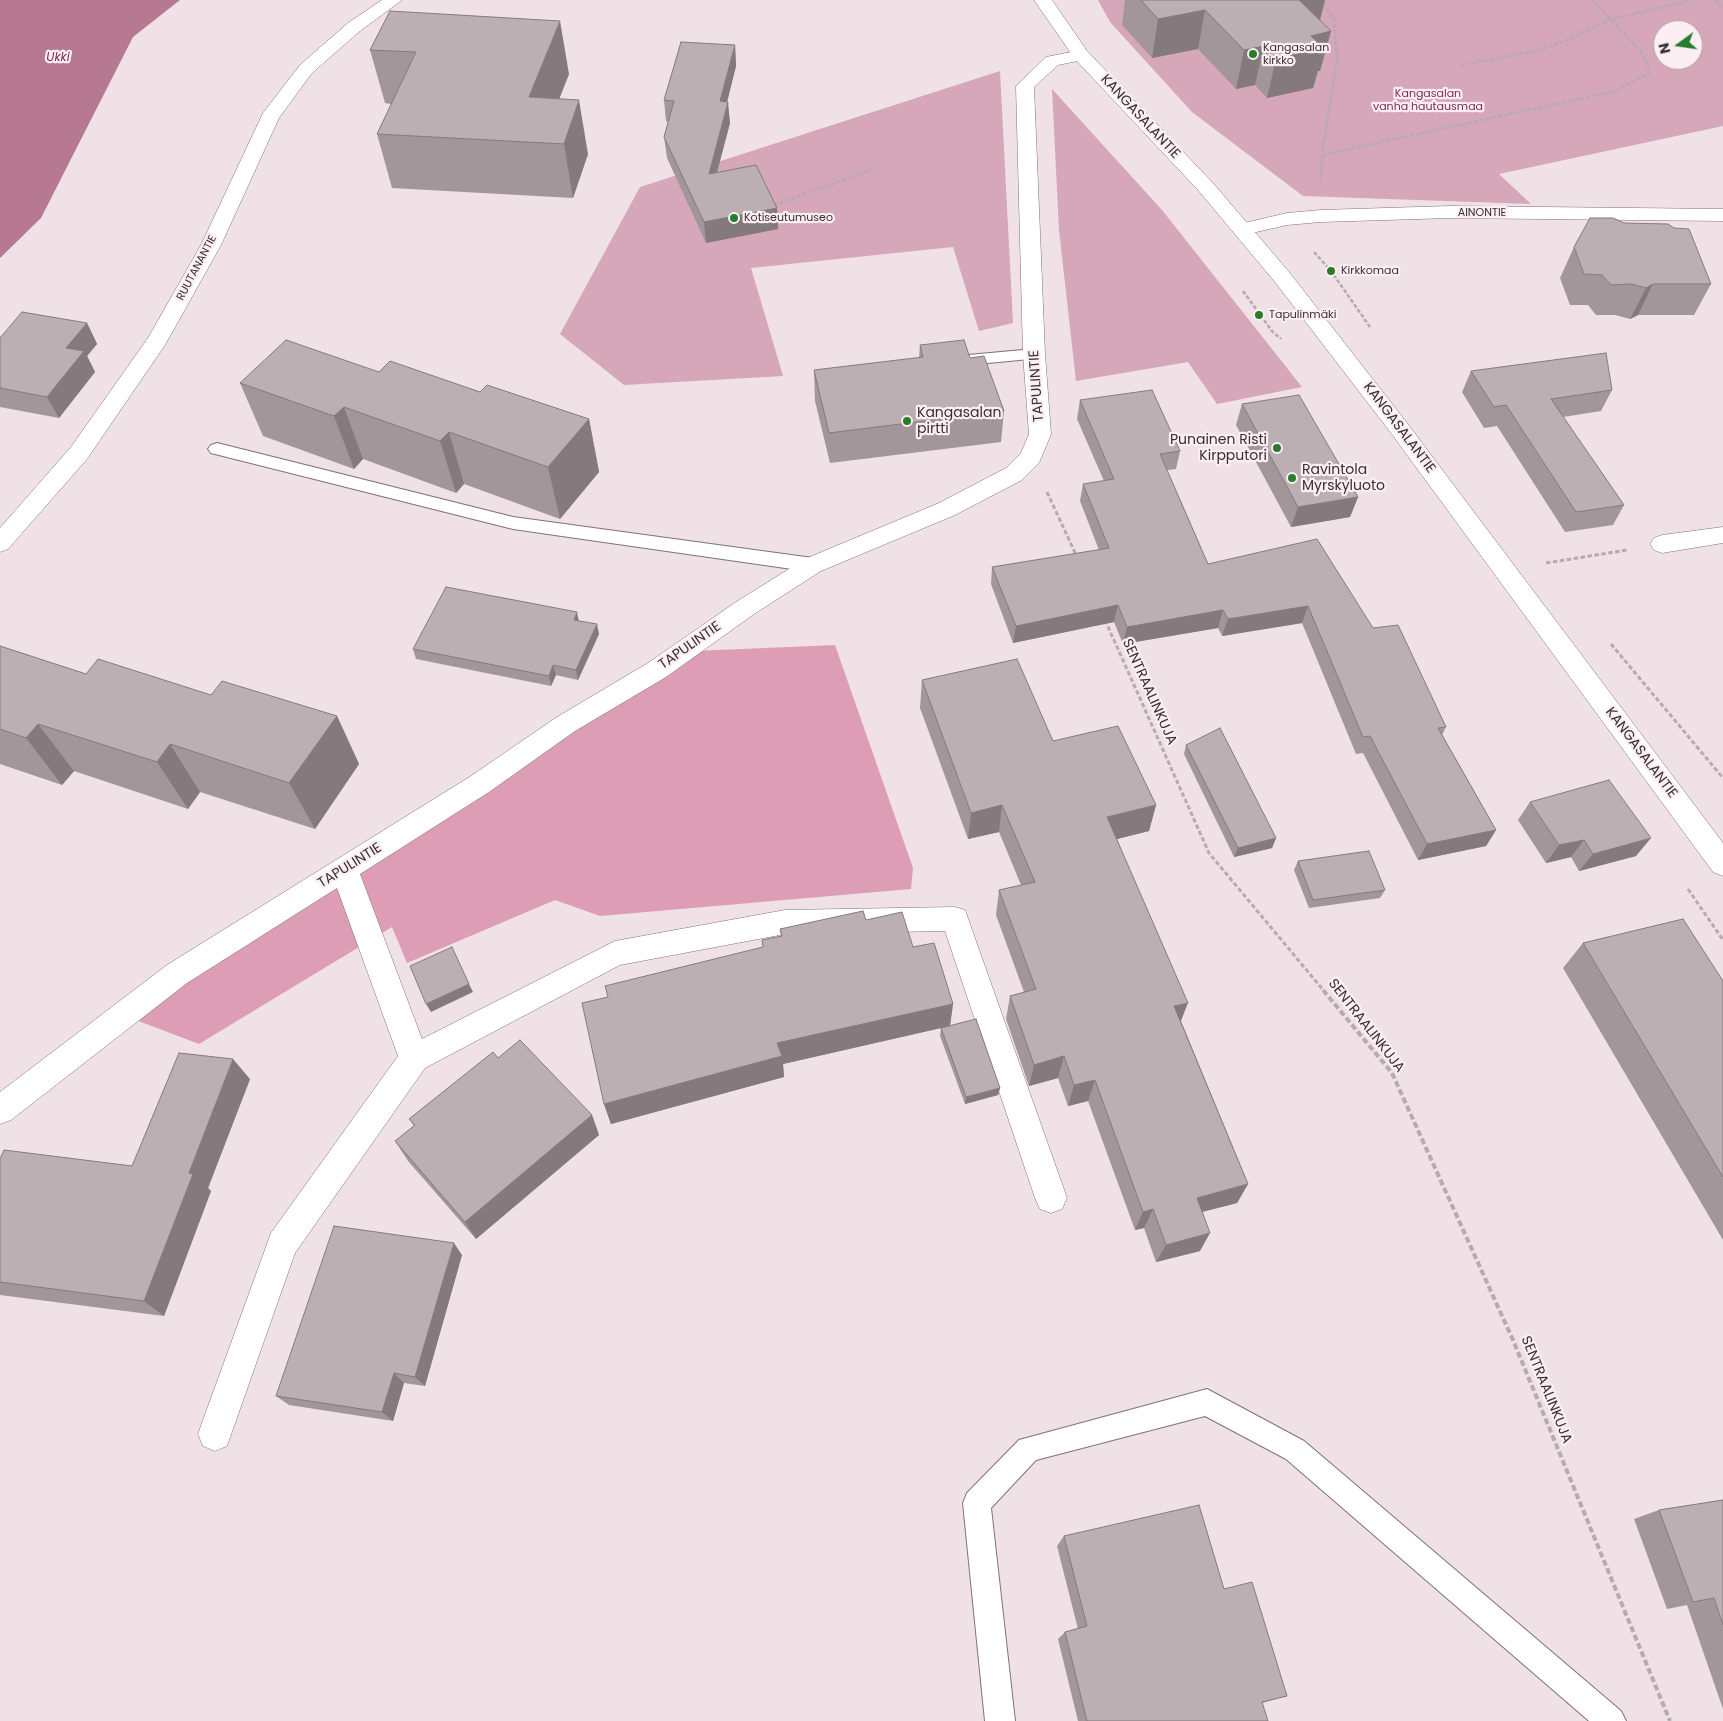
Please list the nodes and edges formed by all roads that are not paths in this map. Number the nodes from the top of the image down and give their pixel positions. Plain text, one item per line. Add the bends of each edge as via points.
1 (393, 0) edge
2 (1048, 4) edge
3 (1081, 55) junction
4 (1723, 214) edge
5 (1243, 229) junction
6 (1034, 354) junction
7 (952, 362) edge
8 (217, 449) dead end
9 (1723, 535) edge
10 (0, 543) edge
11 (1662, 544) road end
12 (813, 565) junction
13 (1723, 864) edge
14 (344, 869) junction
15 (414, 1058) junction
16 (0, 1110) edge
17 (1051, 1198) dead end
18 (215, 1434) dead end
19 (1000, 1721) edge
20 (1611, 1721) edge

1 - 10 street, RUUTANANTIE via 354,27 306,69 270,117 211,245 157,340 79,453
2 - 3 street, KANGASALANTIE via 1063,32
3 - 5 street, KANGASALANTIE
3 - 6 street, TAPULINTIE via 1052,61 1025,86
4 - 5 street, AINONTIE via 1450,212 1321,216 1286,219
5 - 13 street, KANGASALANTIE via 1399,428
6 - 7 lane
6 - 12 street, TAPULINTIE via 1040,434 1031,457 1014,474 948,508
8 - 12 lane via 513,523
9 - 11 street
12 - 14 street, TAPULINTIE via 657,670 566,724 480,784
14 - 15 street
14 - 16 street, TAPULINTIE via 177,974
15 - 17 street via 615,953 785,922 955,919
15 - 18 street via 282,1244
19 - 20 lane via 977,1503 1028,1449 1207,1402 1295,1450

